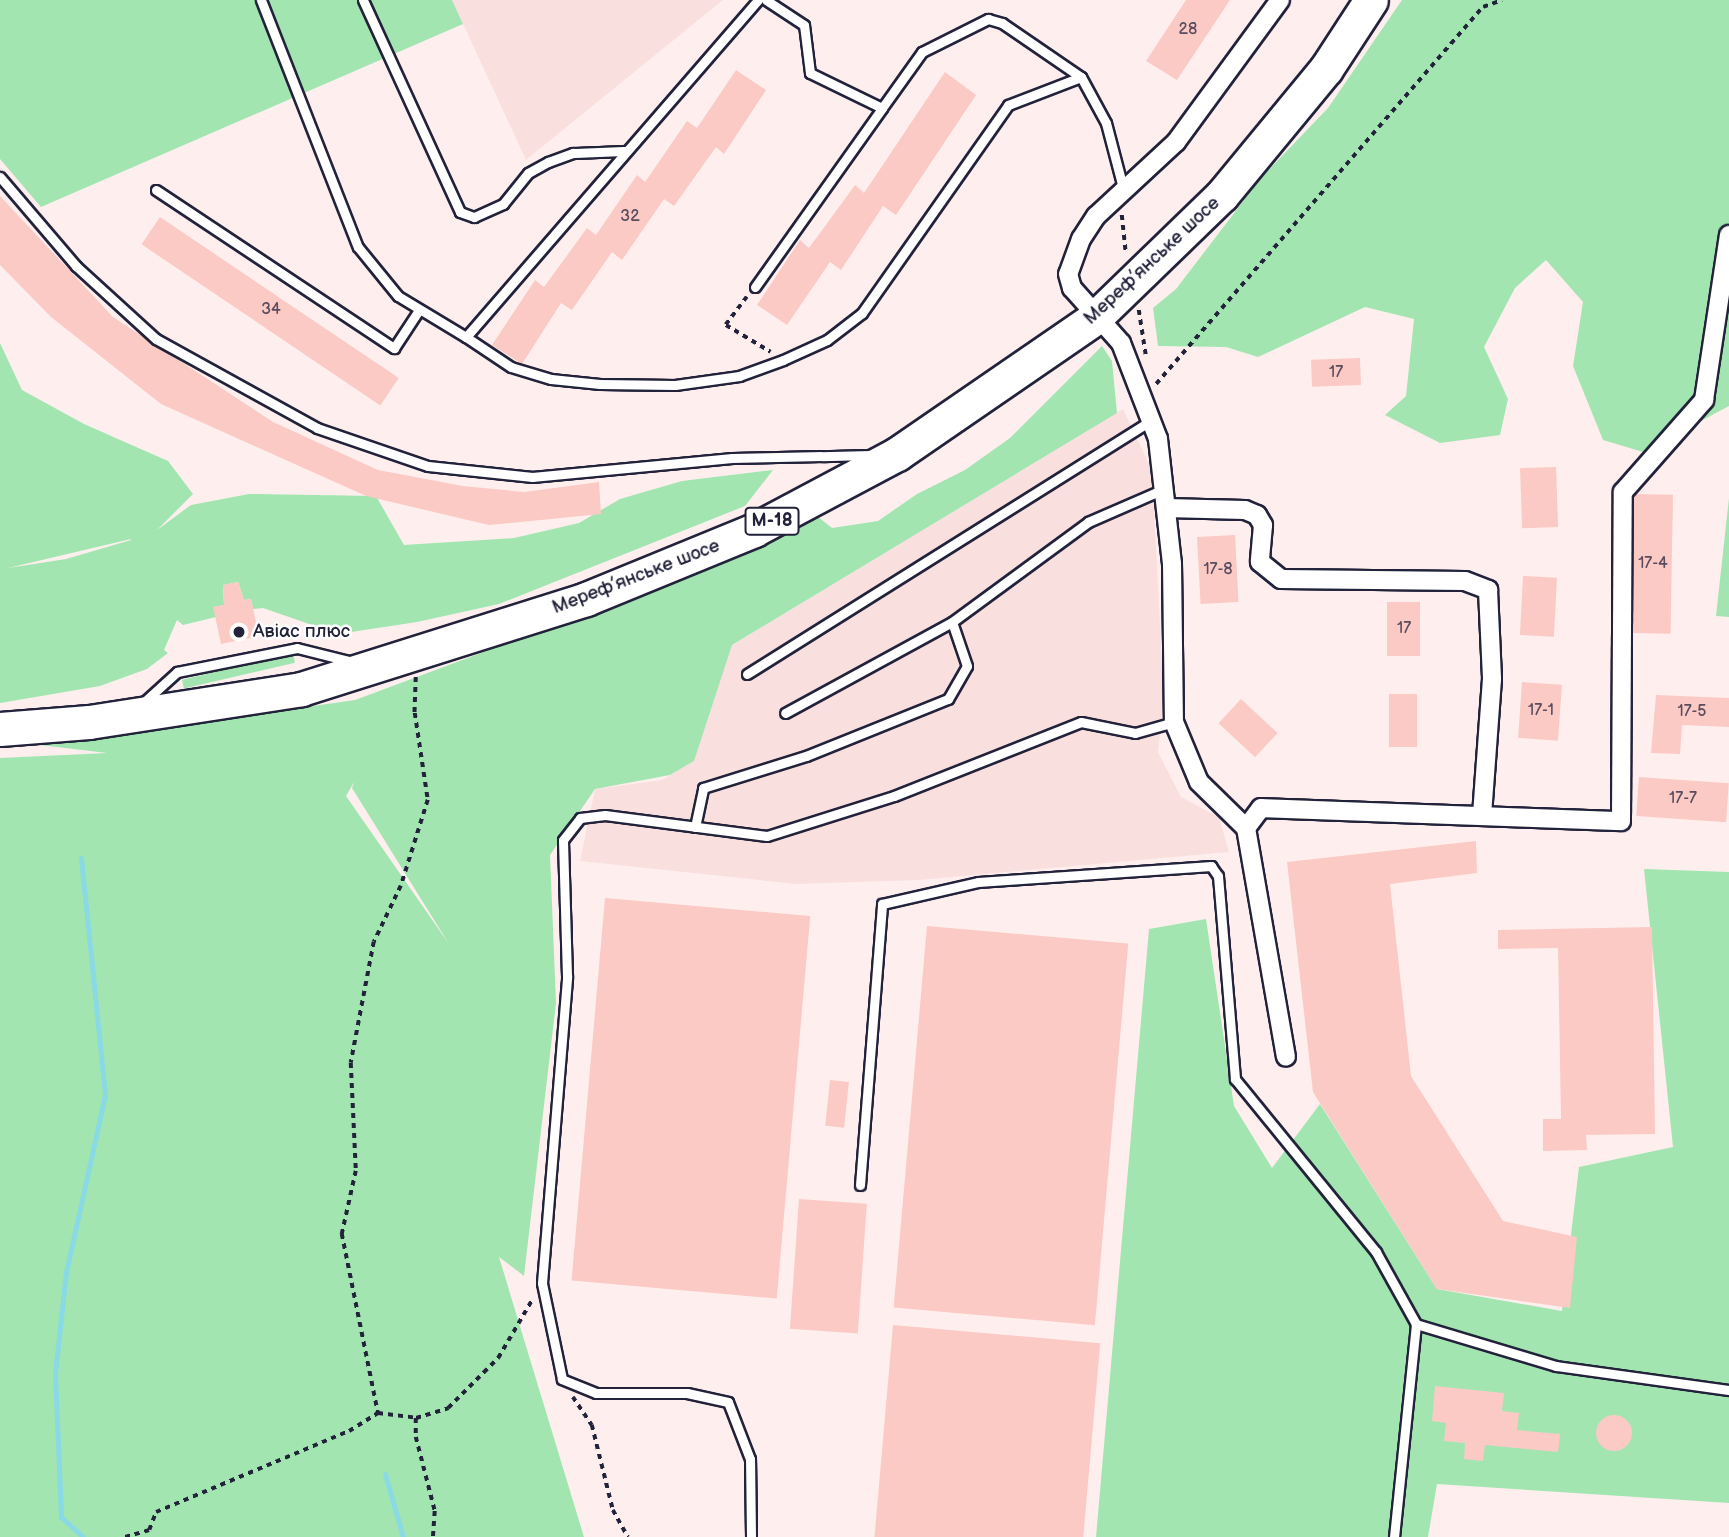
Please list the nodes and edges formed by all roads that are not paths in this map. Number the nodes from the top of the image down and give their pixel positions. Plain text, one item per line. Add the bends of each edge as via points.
1 (261, 0) edge
2 (363, 0) edge
3 (758, 0) edge
4 (766, 0) edge
5 (1280, 0) edge
6 (1371, 0) edge
7 (1080, 77) junction
8 (882, 108) junction
9 (625, 151) junction
10 (0, 177) edge
11 (1123, 188) junction
12 (156, 190) dead end
13 (1729, 235) edge
14 (755, 287) road end
15 (419, 310) junction
16 (1096, 317) junction
17 (466, 337) junction
18 (1150, 421) junction
19 (897, 454) junction
20 (1164, 489) junction
21 (1166, 508) junction
22 (952, 622) junction
23 (747, 674) dead end
24 (785, 713) dead end
25 (1174, 722) junction
26 (0, 729) edge
27 (1482, 816) junction
28 (695, 827) junction
29 (1246, 828) junction
30 (1286, 1057) dead end
31 (860, 1185) dead end
32 (1416, 1324) junction
33 (1729, 1390) edge
34 (751, 1537) edge
35 (1394, 1537) edge

1 - 15 lane via 358,247 375,273
2 - 9 lane via 460,212 474,217 503,205 528,173 573,153
3 - 9 lane
4 - 8 lane via 804,25 810,73
5 - 11 street via 1176,142
6 - 16 highway, Мереф’янське шосе / М-18 via 1326,69 1222,195
7 - 8 lane via 1002,23 988,19 922,52
7 - 11 lane via 1107,123
7 - 17 lane via 1008,105 862,313 827,340 783,360 739,376 675,385 600,384 551,379 511,368
8 - 14 lane
9 - 17 lane
10 - 19 lane via 76,266 156,339 317,428 428,466 532,477 732,458
11 - 16 street via 1096,216 1070,263 1072,288
12 - 15 lane via 394,348
13 - 27 street via 1704,400 1623,492 1621,821
15 - 17 lane
16 - 18 street via 1121,343
16 - 19 highway, Мереф’янське шосе / М-18
18 - 20 street via 1158,439
18 - 23 lane
19 - 26 highway, Мереф’янське шосе / М-18 via 741,536 586,599 301,689
20 - 21 street
20 - 22 lane via 1088,522
21 - 25 street via 1172,563
21 - 27 street via 1257,514 1263,525 1260,562 1280,579 1465,581 1488,590 1492,678
22 - 24 lane
22 - 28 lane via 967,666 948,699 806,757 703,788
25 - 28 lane via 1135,733 1081,722 894,796 767,836
25 - 29 street via 1199,782
27 - 29 street via 1261,808
28 - 34 lane via 605,814 580,818 563,840 567,976 542,1283 562,1379 596,1393 687,1393 728,1402 750,1459
29 - 30 street
31 - 32 lane via 882,904 978,882 1210,866 1218,876 1235,1079 1376,1252
32 - 33 lane via 1556,1366
32 - 35 lane

